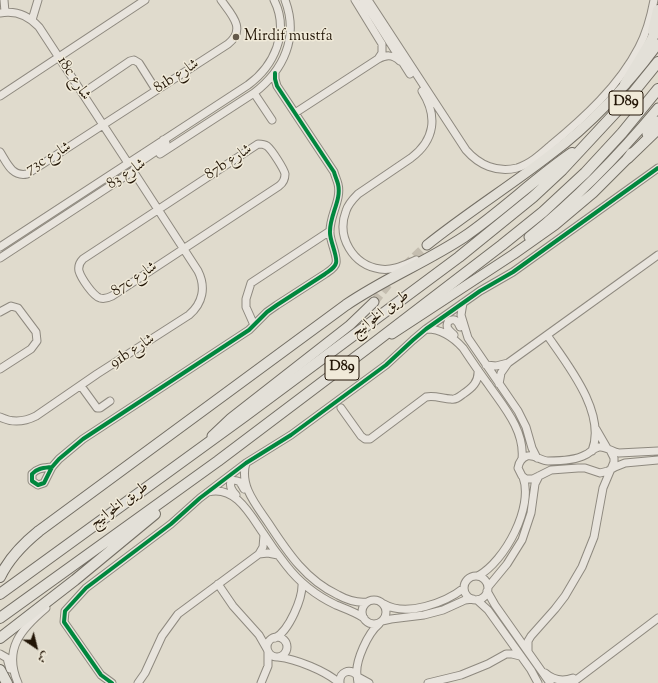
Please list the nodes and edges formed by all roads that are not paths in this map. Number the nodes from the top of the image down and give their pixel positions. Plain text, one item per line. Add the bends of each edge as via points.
1 (4, 0) edge
2 (38, 0) edge
3 (145, 0) edge
4 (221, 0) edge
5 (274, 0) edge
6 (285, 0) edge
7 (355, 0) edge
8 (363, 0) edge
9 (368, 0) edge
10 (654, 0) edge
11 (658, 10) edge
12 (3, 13) edge
13 (32, 20) junction
14 (658, 26) edge
15 (658, 44) edge
16 (647, 48) junction
17 (59, 57) junction
18 (378, 59) junction
19 (658, 62) edge
20 (404, 65) junction
21 (275, 73) junction
22 (625, 84) junction
23 (277, 86) junction
24 (262, 87) junction
25 (658, 89) edge
26 (156, 90) junction
27 (83, 93) junction
28 (254, 93) junction
29 (0, 96) edge
30 (658, 108) edge
31 (295, 113) junction
32 (272, 120) dead end
33 (658, 121) edge
34 (103, 125) junction
35 (658, 129) edge
36 (163, 140) junction
37 (590, 140) junction
38 (0, 152) edge
39 (628, 158) junction
40 (128, 163) junction
41 (658, 168) edge
42 (133, 171) junction
43 (158, 209) junction
44 (330, 231) junction
45 (428, 245) tunnel mouth
46 (0, 247) edge
47 (184, 248) junction
48 (658, 255) edge
49 (432, 256) junction
50 (0, 258) edge
51 (493, 268) junction
52 (374, 302) tunnel mouth
53 (463, 303) junction
54 (0, 312) edge
55 (254, 325) junction
56 (426, 329) junction
57 (547, 335) junction
58 (470, 342) junction
59 (463, 348) junction
60 (365, 350) junction
61 (508, 363) junction
62 (486, 365) junction
63 (0, 369) edge
64 (478, 370) junction
65 (499, 384) junction
66 (81, 386) junction
67 (473, 387) junction
68 (491, 389) junction
69 (110, 401) dead end
70 (341, 408) dead end
71 (0, 417) edge
72 (595, 427) junction
73 (206, 443) junction
74 (609, 449) junction
75 (592, 451) junction
76 (658, 451) edge
77 (537, 458) junction
78 (522, 459) junction
79 (658, 460) edge
80 (218, 461) junction
81 (246, 463) junction
82 (52, 467) dead end
83 (611, 469) junction
84 (593, 471) junction
85 (539, 476) junction
86 (523, 477) junction
87 (208, 492) junction
88 (601, 493) junction
89 (255, 504) junction
90 (247, 510) junction
91 (264, 535) junction
92 (259, 554) junction
93 (278, 555) junction
94 (478, 576) junction
95 (0, 577) edge
96 (75, 580) junction
97 (302, 583) junction
98 (218, 584) junction
99 (464, 588) junction
100 (488, 589) junction
101 (0, 594) edge
102 (475, 599) junction
103 (367, 602) junction
104 (384, 604) junction
105 (0, 618) edge
106 (364, 618) junction
107 (658, 618) edge
108 (381, 622) junction
109 (257, 632) junction
110 (515, 633) junction
111 (533, 633) junction
112 (0, 638) edge
113 (275, 638) junction
114 (507, 638) junction
115 (286, 646) junction
116 (268, 650) junction
117 (528, 651) junction
118 (0, 654) edge
119 (504, 655) junction
120 (520, 656) junction
121 (278, 657) junction
122 (301, 663) junction
123 (539, 666) junction
124 (0, 670) edge
125 (531, 670) junction
126 (346, 672) junction
127 (327, 674) junction
128 (102, 675) junction
129 (358, 678) edge
130 (572, 681) edge
131 (138, 682) edge
132 (7, 683) edge
133 (18, 683) edge
134 (105, 683) edge
135 (112, 683) edge
136 (261, 683) edge
137 (339, 683) edge
138 (369, 683) edge
139 (428, 683) edge
140 (538, 683) edge
141 (542, 683) edge
142 (550, 683) edge
143 (566, 683) edge

1 - 12 street
2 - 13 street
3 - 17 street
4 - 26 street, 81b شارع via 237,25 237,34 232,41
5 - 36 street, شارع 83 via 280,24 278,46 264,71 248,85
6 - 21 street, شارع 83 via 290,22 289,41 284,58
7 - 18 street via 382,44 382,53
8 - 20 street
9 - 10 street via 466,150 483,164 504,169 518,167 530,161 560,139 600,101 625,71 639,47 648,27
11 - 16 highway
12 - 13 street, 18c شارع via 22,14
13 - 17 street, 18c شارع
14 - 16 highway
15 - 22 main road
16 - 22 highway
17 - 27 street, 18c شارع
17 - 29 street
18 - 20 street via 389,55
18 - 31 street
19 - 37 highway, طريق الخوانيج / D89
20 - 49 street via 430,106 430,136 419,152 351,201 343,220 344,239 348,249 362,263 381,269 391,269
21 - 23 street
21 - 24 street, شارع 83
22 - 45 main road via 582,129 551,155
23 - 24 street
23 - 31 street
24 - 28 street, شارع 83
25 - 60 highway, طريق الخوانيج / D89 via 604,153 544,212
26 - 27 street via 139,63 134,60
26 - 34 street, 81b شارع
27 - 34 street, 18c شارع
28 - 32 street
28 - 42 street, شارع 83
30 - 51 main road via 591,182
31 - 44 street via 334,172 339,184
33 - 39 main road
34 - 38 street, 73c شارع via 27,174 14,172
34 - 40 street, 18c شارع
35 - 39 highway
36 - 40 street, شارع 83
36 - 42 street via 166,141 165,145 136,164
37 - 49 highway via 481,224
37 - 73 highway, طريق الخوانيج / D89 via 554,178 459,257
39 - 51 main road via 593,193 555,225
40 - 46 street, شارع 83
41 - 53 street via 513,272
42 - 43 street
42 - 50 street, شارع 83
43 - 47 street
43 - 47 street, 87c شارع via 83,259 79,271 86,284 96,296 108,298
43 - 47 street, 87b شارع via 258,144 268,147 283,168 285,176 279,186
44 - 55 street via 336,257 333,268 267,312
44 - 55 street via 250,283 246,307
47 - 66 street, 91b شارع via 201,276 203,289 194,311
48 - 57 street
49 - 95 highway via 378,284 346,305 40,531 10,559
51 - 60 main road
52 - 73 main road via 350,325 231,418
53 - 56 street
53 - 58 street via 461,319
54 - 63 street via 11,306 18,308 36,332 37,338 34,347
55 - 82 street via 240,337 83,439
56 - 59 street via 445,333
56 - 81 street via 386,365 285,439
57 - 61 street
57 - 72 street via 578,382 587,400
58 - 59 street via 464,336 458,322 450,320 447,324 448,330
58 - 62 street
59 - 64 street
60 - 80 highway, طريق الخوانيج / D89
61 - 62 street
61 - 65 street via 501,373
62 - 65 street
64 - 67 street
64 - 68 street
65 - 77 street via 522,419
66 - 69 street via 97,408
66 - 71 street, 91b شارع via 30,419 10,421
67 - 68 street
67 - 70 street via 454,399 426,397 367,439 360,436
68 - 78 street via 514,424 522,447
72 - 74 street
72 - 75 street via 596,437
73 - 101 highway, طريق الخوانيج / D89
74 - 75 street via 599,447
74 - 76 street via 624,453
74 - 83 street via 614,458
75 - 77 street via 577,458 548,461
77 - 78 street via 528,456
78 - 86 street via 518,468
79 - 83 street via 624,463
80 - 96 highway
80 - 105 highway, طريق الخوانيج / D89
81 - 87 street
81 - 89 street via 245,480
83 - 84 street via 604,473
83 - 88 street
84 - 85 street via 585,468 551,470
84 - 88 street via 600,484
85 - 86 street via 533,479
85 - 100 street via 522,540
86 - 94 street via 524,504 517,528 499,558
87 - 90 street via 227,492
87 - 128 street via 171,524 86,588 65,611 64,618 68,629
88 - 111 street via 594,537 582,567 565,596
89 - 90 street via 240,482 233,481 231,489
89 - 103 street via 292,558 310,577 341,597 355,602
90 - 91 street
91 - 92 street via 264,543
91 - 93 street
92 - 93 street
92 - 98 street
93 - 97 street
94 - 99 street via 468,578
94 - 100 street via 485,580
96 - 112 highway
96 - 133 street via 20,633 13,659
97 - 106 street via 324,598
97 - 113 street via 301,595 288,626
98 - 109 street via 233,606
98 - 131 street via 172,621
99 - 102 street via 466,594
99 - 104 street via 448,599 423,607 396,609
100 - 102 street via 483,597
100 - 110 street via 492,602
102 - 108 street via 465,600 424,615
102 - 114 street via 485,607
103 - 104 street via 378,600
103 - 106 street via 363,608
104 - 108 street via 386,613
106 - 108 street via 371,624
107 - 130 street
108 - 129 street via 370,633 359,659 356,667
109 - 113 street
109 - 116 street
110 - 111 street via 524,636
110 - 117 street
111 - 117 street via 528,641
113 - 115 street via 284,640
113 - 116 street via 269,642
114 - 119 street via 508,647
114 - 120 street
115 - 121 street via 285,652
115 - 122 street
116 - 121 street via 272,656
116 - 136 street via 268,666
117 - 123 street
118 - 133 street via 7,658
119 - 120 street
119 - 139 street via 461,676
120 - 125 street
121 - 122 street
122 - 127 street
123 - 130 street via 553,678
123 - 142 street
124 - 132 highway
125 - 140 street
125 - 141 street
126 - 127 street
126 - 129 street via 352,671
126 - 137 street via 341,676
127 - 137 street
128 - 134 street
128 - 135 street
129 - 138 street
130 - 143 street

